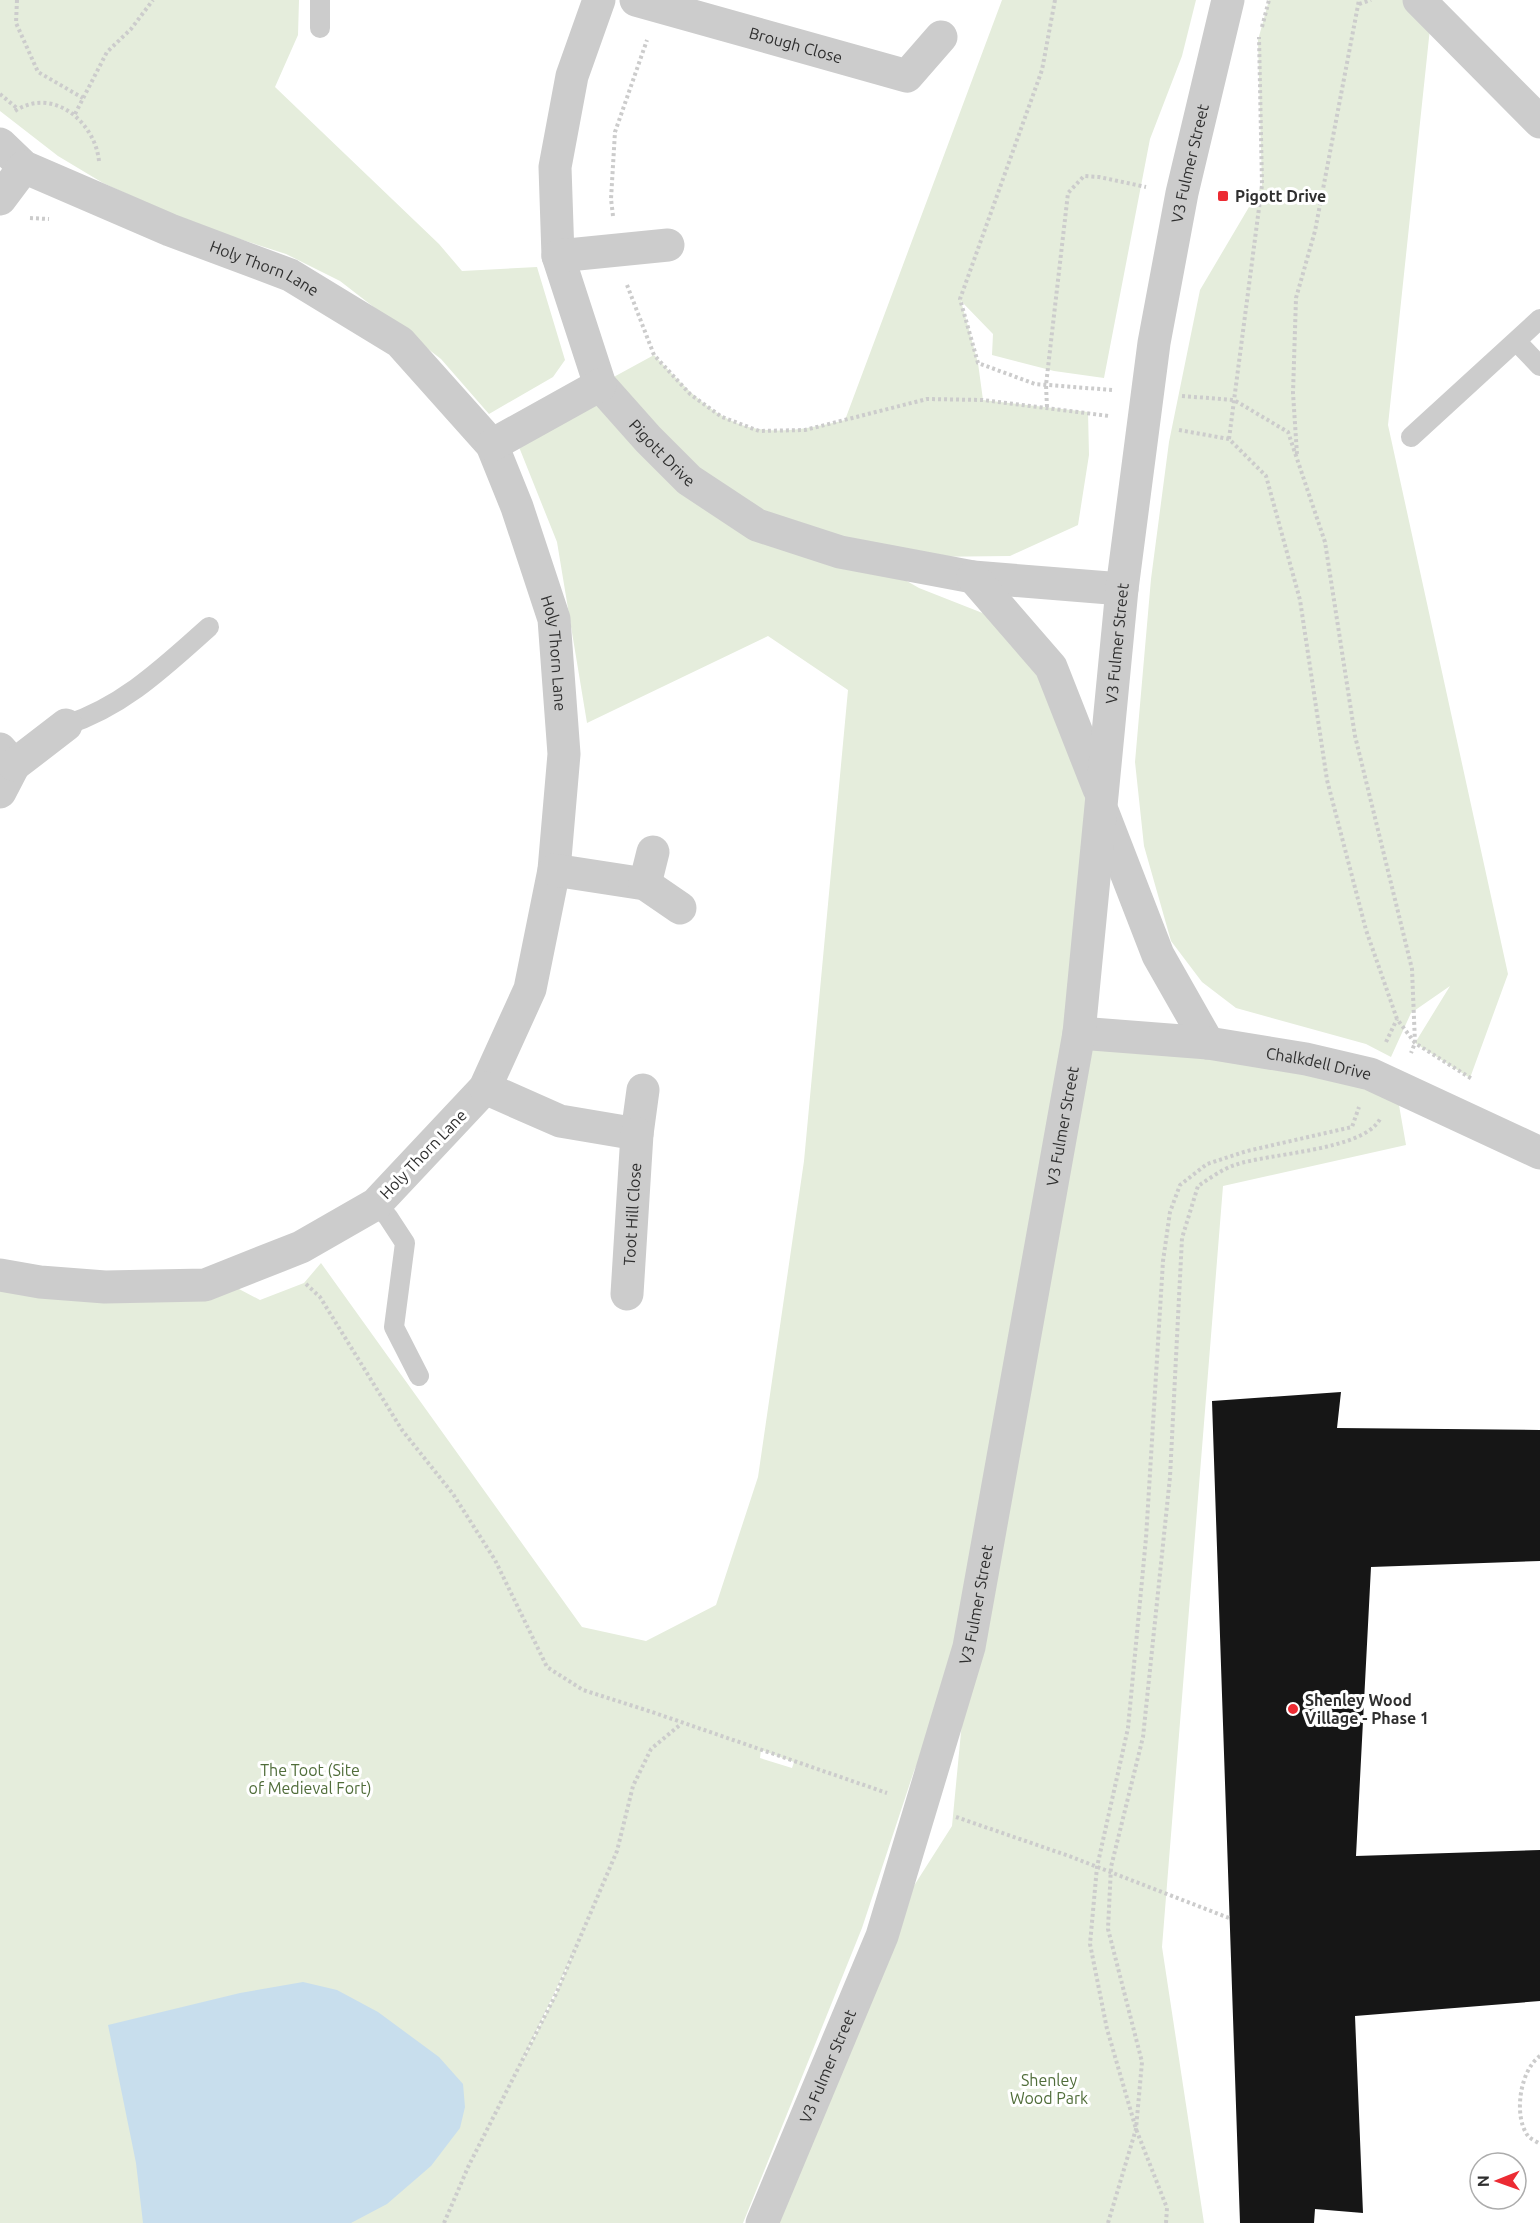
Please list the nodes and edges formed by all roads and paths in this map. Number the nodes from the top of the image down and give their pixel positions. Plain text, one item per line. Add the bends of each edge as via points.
1 (17, 0) edge
2 (153, 0) edge
3 (320, 0) edge
4 (599, 0) edge
5 (1055, 0) edge
6 (1228, 0) edge
7 (1269, 0) edge
8 (1371, 0) edge
9 (1419, 0) edge
10 (1358, 2) edge
11 (647, 4) edge
12 (320, 28) dead end
13 (941, 37) dead end
14 (0, 94) edge
15 (83, 98) junction
16 (18, 109) junction
17 (75, 114) junction
18 (1540, 122) edge
19 (5, 129) edge
20 (24, 167) junction
21 (1182, 193) junction
22 (92, 196) junction
23 (0, 199) edge
24 (668, 245) dead end
25 (618, 251) junction
26 (558, 256) junction
27 (1540, 319) edge
28 (1517, 342) junction
29 (1540, 366) edge
30 (1046, 385) junction
31 (600, 386) junction
32 (1116, 390) dead end
33 (1175, 395) dead end
34 (1234, 400) junction
35 (1047, 407) junction
36 (1111, 417) dead end
37 (1170, 428) dead end
38 (1411, 437) dead end
39 (1229, 439) junction
40 (492, 445) junction
41 (1297, 457) junction
42 (973, 577) junction
43 (1122, 589) junction
44 (209, 627) dead end
45 (66, 725) joint
46 (5, 768) edge
47 (1101, 799) junction
48 (653, 852) dead end
49 (554, 870) junction
50 (645, 884) junction
51 (680, 908) dead end
52 (1397, 1019) junction
53 (1079, 1034) junction
54 (1208, 1043) junction
55 (1415, 1044) junction
56 (1383, 1081) junction
57 (1480, 1083) dead end
58 (485, 1088) junction
59 (643, 1090) dead end
60 (637, 1134) junction
61 (1540, 1153) edge
62 (376, 1204) junction
63 (0, 1275) edge
64 (304, 1283) dead end
65 (627, 1294) dead end
66 (419, 1376) dead end
67 (682, 1724) junction
68 (893, 1796) dead end
69 (947, 1814) dead end
70 (1097, 1867) junction
71 (1111, 1872) junction
72 (1229, 1918) dead end
73 (1540, 2056) edge
74 (1136, 2129) junction
75 (1540, 2144) edge
76 (444, 2223) edge
77 (762, 2223) edge
78 (1108, 2223) edge
79 (1166, 2223) edge

1 - 15 path via 16,23 39,72
2 - 15 path via 131,29 106,52
3 - 12 lane
4 - 26 street, Pigott Drive via 572,76 555,167
5 - 30 path via 1042,70 960,299 978,363
6 - 21 street, V3 Fulmer Street
7 - 34 path via 1258,40 1262,185
8 - 10 path
9 - 18 street
10 - 41 path via 1315,231 1296,298 1293,393
11 - 13 street, Brough Close via 907,76
11 - 25 path via 615,132 611,199
14 - 16 path
15 - 17 path
16 - 17 path via 37,104 57,106
16 - 19 path
17 - 22 path via 89,128 98,146 100,166
19 - 20 street, Holy Thorn Lane
20 - 22 street, Holy Thorn Lane
20 - 23 street
21 - 30 path via 1083,176 1068,193
21 - 43 street, V3 Fulmer Street via 1154,343
22 - 40 street, Holy Thorn Lane via 290,275 399,342
24 - 25 street
25 - 26 street
25 - 35 path via 654,355 690,394 722,417 759,431 805,430 927,399
26 - 31 street, Pigott Drive
27 - 28 lane
28 - 29 lane
28 - 38 lane
30 - 32 path
30 - 35 path
31 - 40 street
31 - 42 street, Pigott Drive via 689,480 757,525 840,552
33 - 34 path
34 - 39 path
34 - 41 path via 1288,432
35 - 36 path
37 - 39 path
39 - 52 path via 1266,476 1300,600 1327,780 1366,930
40 - 49 street, Holy Thorn Lane via 554,619 564,754
41 - 55 path via 1324,542 1355,736 1412,969
42 - 43 street, Pigott Drive
42 - 47 street via 1051,667
43 - 47 street, V3 Fulmer Street
44 - 45 lane via 140,688 89,718
45 - 46 street
47 - 53 street, V3 Fulmer Street
47 - 54 street via 1158,955
48 - 50 street
49 - 50 street
49 - 58 street, Holy Thorn Lane via 530,988
50 - 51 street
52 - 55 path
52 - 56 path
53 - 54 street, Chalkdell Drive
53 - 77 street, V3 Fulmer Street via 969,1647 882,1936
54 - 56 street, Chalkdell Drive via 1306,1059
55 - 56 path
55 - 57 path
56 - 61 street, Chalkdell Drive
56 - 70 path via 1352,1127 1207,1164 1180,1185 1170,1212 1163,1261 1146,1538 1128,1728
56 - 71 path via 1376,1125 1342,1143 1234,1165 1198,1186 1182,1238 1170,1477 1143,1737
58 - 60 street via 560,1121
58 - 62 street, Holy Thorn Lane
59 - 60 street, Toot Hill Close
60 - 65 street, Toot Hill Close
62 - 63 street, Holy Thorn Lane via 300,1247 205,1285 105,1287
62 - 66 lane via 405,1243 394,1327
64 - 67 path via 320,1297 402,1430 453,1494 495,1560 548,1667 583,1690
67 - 68 path
67 - 76 path via 651,1749 633,1786 616,1851 556,1994 469,2165
69 - 70 path
70 - 71 path
70 - 74 path via 1090,1944 1107,2029
71 - 72 path
71 - 74 path via 1108,1929 1142,2062
73 - 75 path via 1521,2082 1521,2115 1528,2135
74 - 78 path
74 - 79 path via 1167,2208

